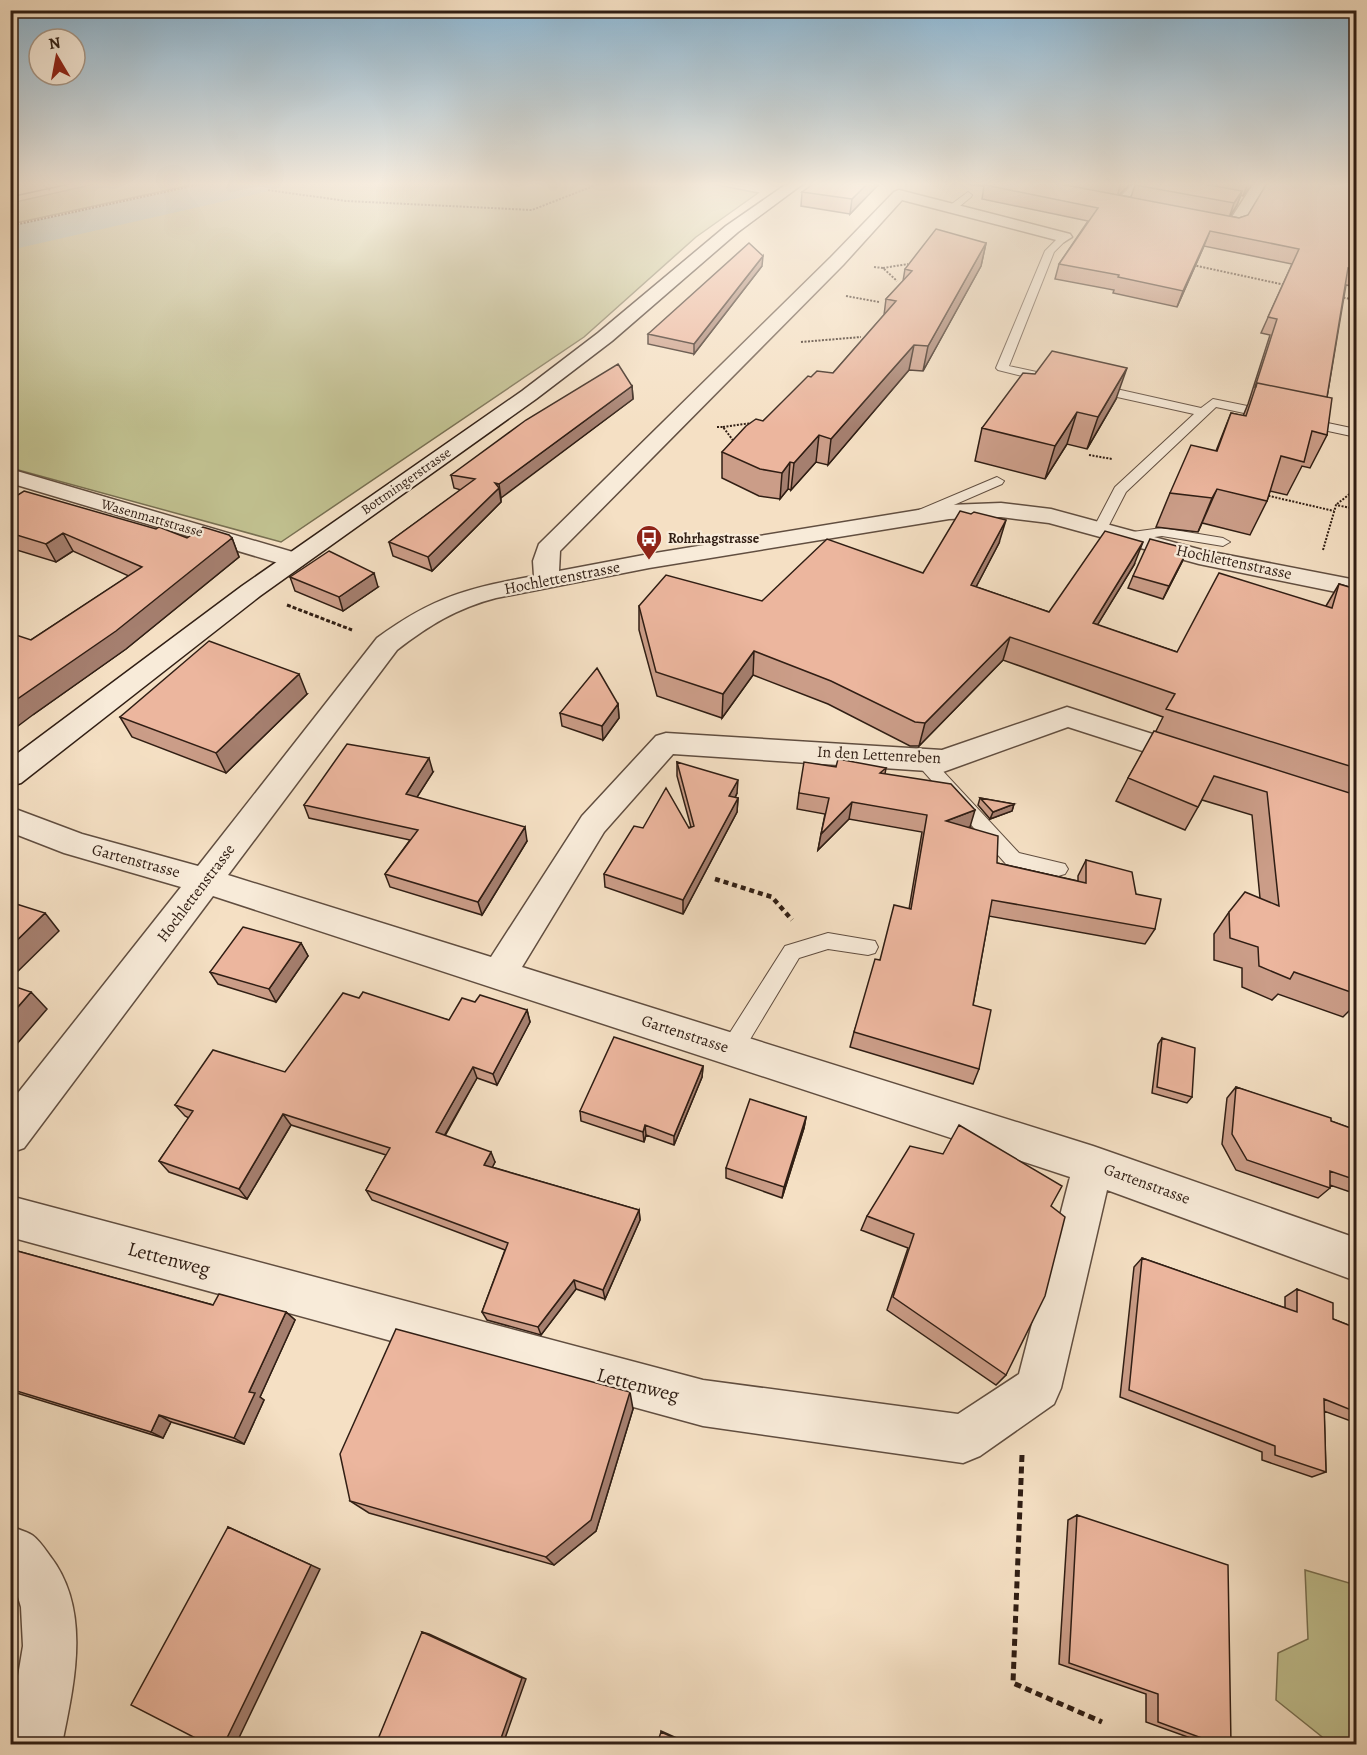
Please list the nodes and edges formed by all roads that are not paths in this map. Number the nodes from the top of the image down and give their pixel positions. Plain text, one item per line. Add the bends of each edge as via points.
1 (690, 265) edge
2 (833, 265) edge
3 (1044, 265) edge
4 (1058, 380) edge
5 (1080, 385) edge
6 (1203, 412) junction
7 (1356, 433) edge
8 (10, 476) edge
9 (997, 481) edge
10 (910, 519) junction
11 (1112, 533) junction
12 (1223, 542) edge
13 (294, 560) junction
14 (548, 579) junction
15 (1356, 588) edge
16 (922, 759) junction
17 (1210, 763) edge
18 (10, 775) edge
19 (10, 819) edge
20 (1058, 869) dead end
21 (206, 880) junction
22 (868, 946) dead end
23 (499, 974) junction
24 (732, 1049) junction
25 (10, 1135) edge
26 (1093, 1165) junction
27 (10, 1216) edge
28 (1356, 1260) edge
29 (10, 1551) edge
30 (34, 1744) edge

1 - 13 street, Bottmingerstrasse via 529,395
2 - 14 street via 548,549
3 - 4 lane via 1002,368
5 - 6 lane
6 - 7 lane via 1213,403
6 - 11 lane via 1120,490
8 - 13 street, Wasenmattstrasse
9 - 10 lane
10 - 11 street, Hochlettenstrasse via 949,512 1001,510 1051,516
10 - 14 street, Hochlettenstrasse
11 - 12 lane via 1162,532
11 - 15 street, Hochlettenstrasse via 1199,557
13 - 18 street, Bottmingerstrasse
14 - 21 street, Hochlettenstrasse via 464,599 416,622 387,644
16 - 17 street, In den Lettenreben via 943,760 1067,717
16 - 20 lane via 1013,859
16 - 23 street, In den Lettenreben via 666,743 592,824
19 - 21 street, Gartenstrasse via 75,844
21 - 23 street, Gartenstrasse
21 - 25 street, Hochlettenstrasse
22 - 24 lane via 828,941 792,952
23 - 24 street, Gartenstrasse
24 - 26 street, Gartenstrasse
26 - 27 street, Lettenweg via 1038,1388 963,1439 703,1403
26 - 28 street, Gartenstrasse
29 - 30 street via 41,1586 49,1620 48,1671

